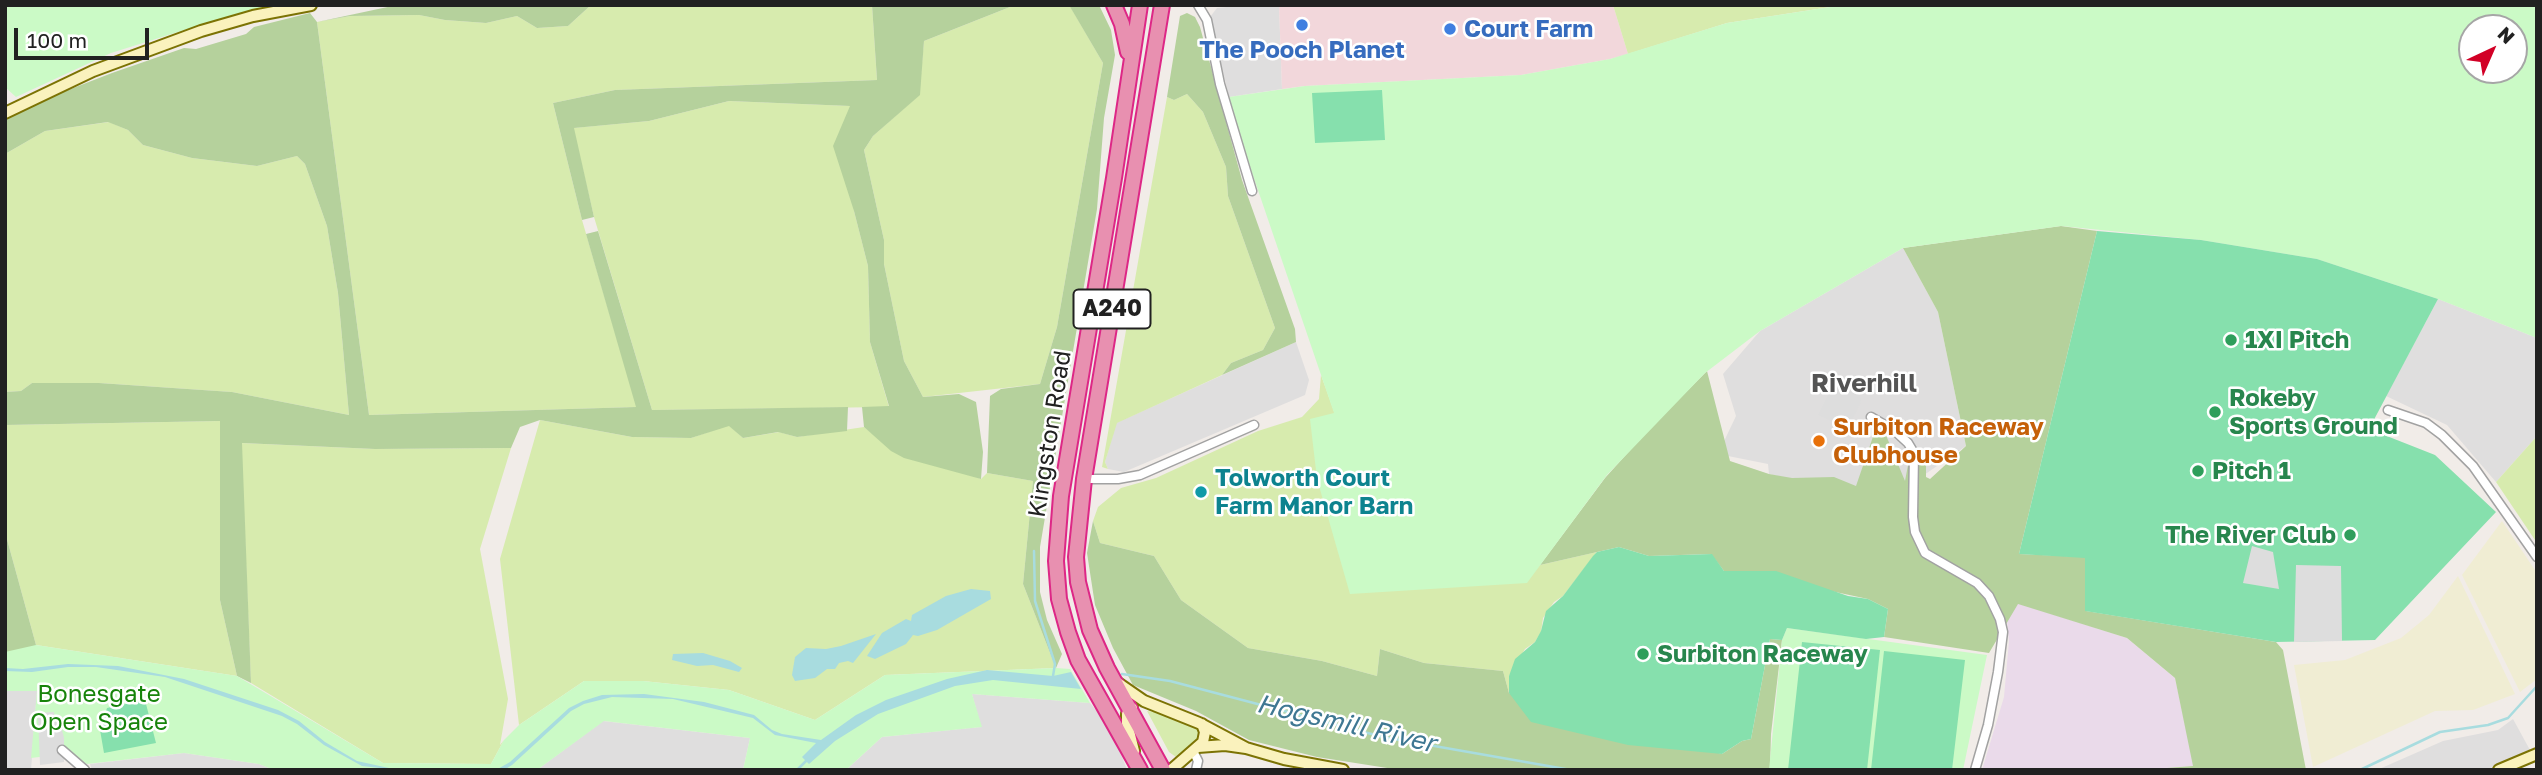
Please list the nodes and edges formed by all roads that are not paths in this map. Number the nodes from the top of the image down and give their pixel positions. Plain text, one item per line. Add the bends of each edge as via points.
1 (311, 5) edge
2 (1114, 5) edge
3 (1140, 5) edge
4 (1161, 5) edge
5 (1198, 5) edge
6 (1130, 67) junction
7 (5, 113) edge
8 (1252, 191) dead end
9 (2388, 410) dead end
10 (1871, 418) dead end
11 (1254, 425) dead end
12 (1084, 479) junction
13 (2537, 557) edge
14 (1113, 679) junction
15 (1152, 705) junction
16 (1131, 708) junction
17 (1202, 724) junction
18 (1246, 748) junction
19 (1195, 749) junction
20 (62, 750) dead end
21 (2537, 754) edge
22 (1139, 766) edge
23 (85, 770) edge
24 (1163, 770) edge
25 (1171, 770) edge
26 (1196, 770) edge
27 (1343, 770) edge
28 (1975, 770) edge
29 (2499, 770) edge

1 - 7 main road via 201,31 93,71
2 - 6 highway
3 - 6 highway, Kingston Road / A240
4 - 12 highway, Kingston Road / A240
5 - 8 street via 1207,20 1220,84
6 - 22 highway, Kingston Road / A240 via 1057,526 1056,561 1059,599 1078,660
9 - 13 street via 2426,423 2442,435 2473,466
10 - 28 street via 1895,431 1914,453 1913,517 1925,553 1977,583 2000,619 1998,672
11 - 12 street via 1140,475
12 - 14 highway, Kingston Road / A240 via 1077,531 1078,582 1088,621
14 - 15 main road
14 - 16 highway, A240
15 - 16 main road
15 - 17 main road
16 - 22 main road via 1127,723
16 - 24 highway, A240
17 - 18 main road
17 - 19 main road via 1205,736
18 - 19 main road
18 - 27 main road
19 - 25 main road
19 - 26 street
20 - 23 street
21 - 29 main road

